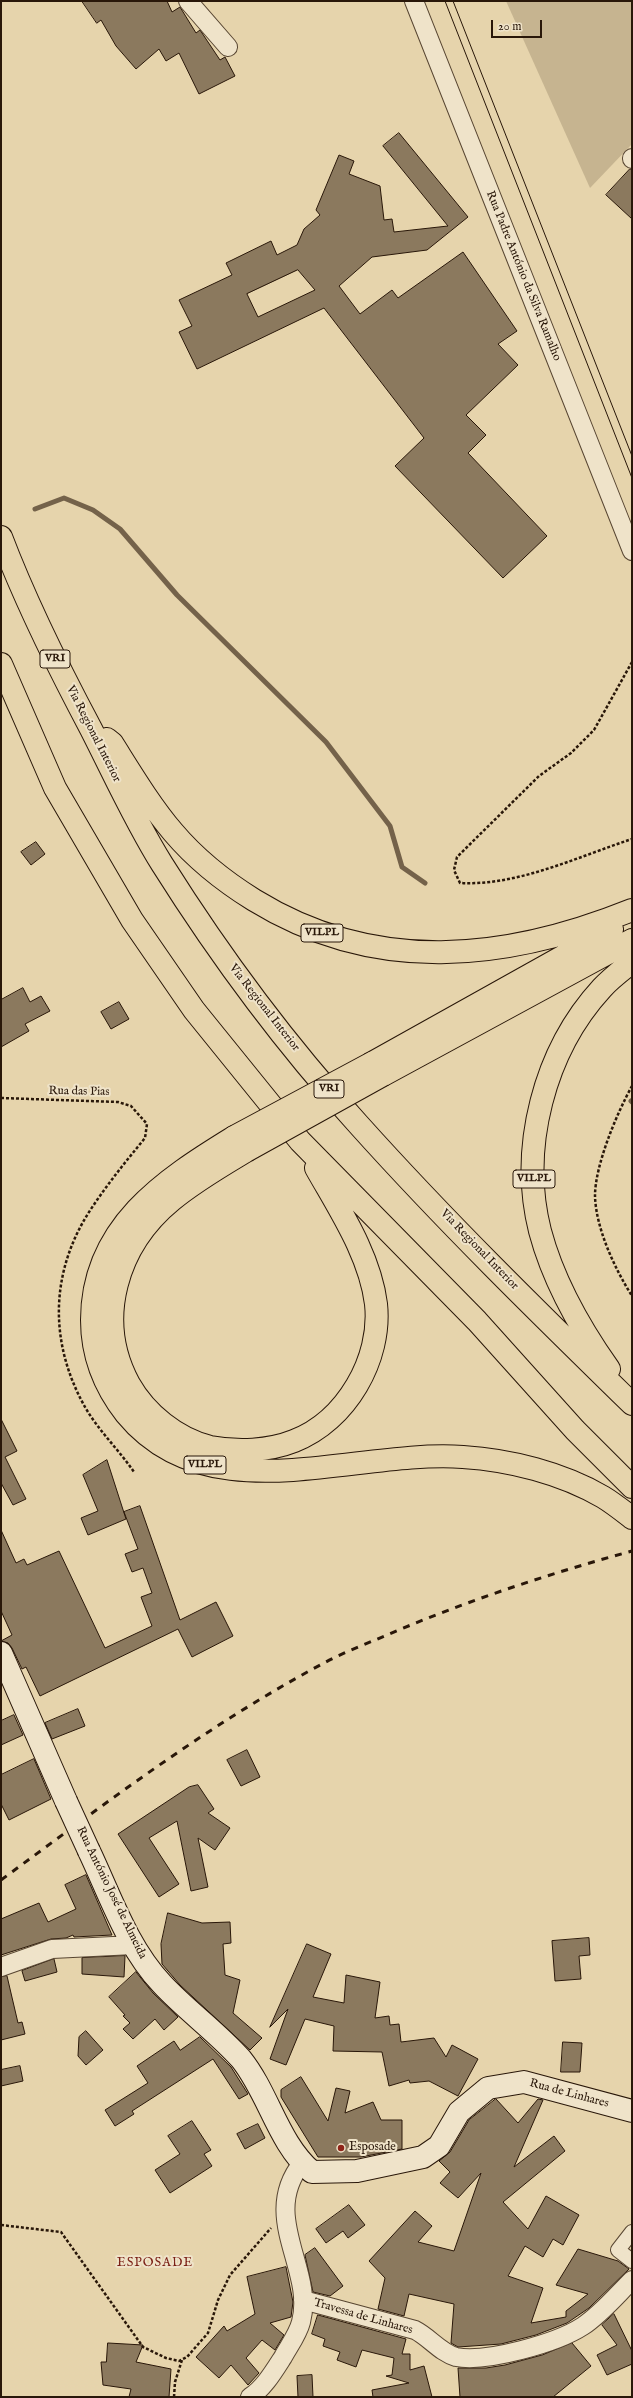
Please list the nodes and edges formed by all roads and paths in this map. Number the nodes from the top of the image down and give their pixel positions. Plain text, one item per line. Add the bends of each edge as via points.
1 (188, 1) edge
2 (414, 1) edge
3 (228, 47) dead end
4 (1, 537) edge
5 (632, 551) edge
6 (632, 662) edge
7 (1, 664) edge
8 (89, 725) junction
9 (632, 839) edge
10 (632, 910) edge
11 (632, 917) edge
12 (632, 940) edge
13 (632, 962) edge
14 (377, 1069) junction
15 (632, 1086) edge
16 (1, 1098) edge
17 (147, 1124) dead end
18 (300, 1141) junction
19 (240, 1144) junction
20 (632, 1296) edge
21 (632, 1404) edge
22 (632, 1487) edge
23 (632, 1518) edge
24 (1, 1653) edge
25 (134, 1945) junction
26 (1, 1967) edge
27 (632, 2111) edge
28 (302, 2163) junction
29 (286, 2209) junction
30 (1, 2225) edge
31 (632, 2232) edge
32 (632, 2261) edge
33 (632, 2280) edge
34 (303, 2300) junction
35 (182, 2359) junction
36 (174, 2397) edge
37 (250, 2397) edge

1 - 3 street
2 - 5 street, Rua Padre António da Silva Ramalho
4 - 8 highway, Via Regional Interior / VRI via 37,620
6 - 9 path via 594,730 571,753 539,776 457,857 454,870 460,883 481,884 533,872
7 - 18 highway via 55,788 132,920 194,1010
8 - 10 highway, VILPL via 112,743 173,832 228,883 292,921 324,934 377,948 423,953 455,953 496,949 563,936
8 - 21 highway, Via Regional Interior / VRI via 161,862 252,994 358,1124 547,1320
11 - 14 highway, VILPL
12 - 14 highway, VILPL
13 - 21 highway, VILPL via 602,987 582,1013 565,1042 543,1095 534,1142 534,1172 540,1230 548,1257 560,1285 600,1356
14 - 19 highway, VILPL, bridge
15 - 20 path via 620,1108 603,1154 595,1196 603,1235 620,1278
16 - 17 path, Rua das Pias via 118,1102 131,1106
18 - 19 highway, VILPL via 348,1224 366,1267 376,1304 375,1332 369,1361 358,1384 339,1410 316,1429 294,1441 263,1449 233,1450 209,1446 185,1437 149,1412 135,1394 117,1356 112,1331 112,1306 117,1281 128,1255 145,1228 171,1201
18 - 22 highway via 478,1321 575,1430
19 - 23 highway, VILPL via 194,1162 159,1187 131,1215 110,1246 99,1272 92,1304 92,1334 98,1364 118,1404 134,1424 180,1456 206,1465 234,1470 296,1470 421,1456 462,1456 500,1461 532,1468 566,1480 603,1497
24 - 25 main road, Rua António José de Almeida, bridge via 66,1801
25 - 26 street via 52,1949
25 - 28 main road, Rua António José de Almeida via 161,1983 241,2060
27 - 28 main road, Rua de Linhares via 524,2082 488,2088 459,2112 439,2146 423,2157 357,2171 312,2172
28 - 29 street via 294,2174 288,2190
29 - 34 street via 286,2228
29 - 35 path via 230,2274 218,2300 208,2333 187,2357
30 - 35 path via 61,2232 143,2347 166,2358
31 - 32 street via 618,2250
33 - 34 street, Travessa de Linhares via 600,2313 569,2334 525,2349 472,2358 455,2357 446,2353 415,2330
34 - 37 street via 301,2322 291,2343 274,2372
35 - 36 path via 175,2382

